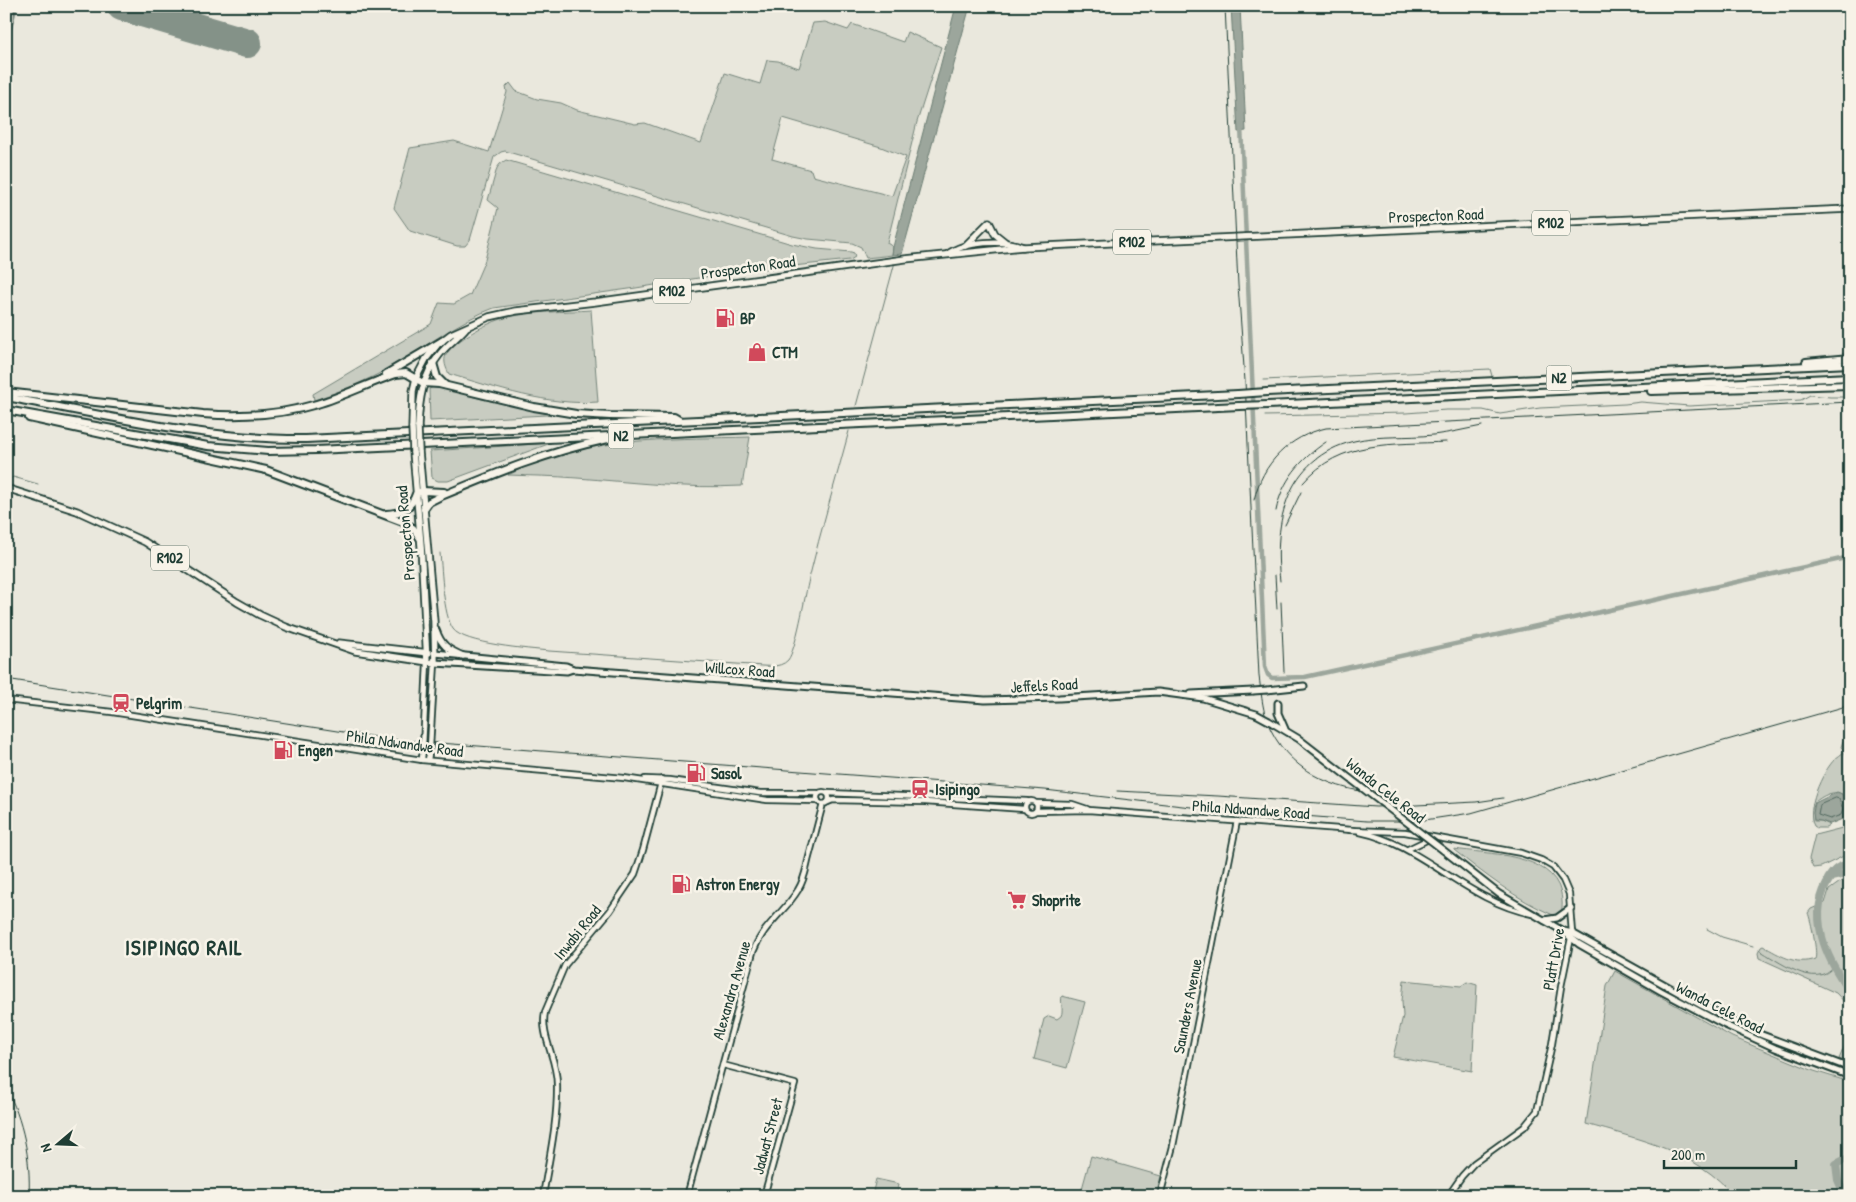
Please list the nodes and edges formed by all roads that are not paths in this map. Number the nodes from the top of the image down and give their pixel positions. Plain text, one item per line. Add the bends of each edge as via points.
1 (1850, 209) edge
2 (1005, 242) junction
3 (964, 247) junction
4 (1023, 247) junction
5 (948, 254) junction
6 (466, 328) junction
7 (442, 341) junction
8 (1850, 358) edge
9 (433, 363) junction
10 (1850, 364) edge
11 (1753, 369) junction
12 (1850, 377) edge
13 (416, 378) junction
14 (374, 381) junction
15 (423, 383) junction
16 (1850, 385) edge
17 (446, 386) junction
18 (1637, 388) junction
19 (6, 392) edge
20 (6, 397) edge
21 (6, 411) edge
22 (680, 421) junction
23 (415, 428) junction
24 (625, 436) junction
25 (6, 488) edge
26 (450, 492) junction
27 (419, 493) junction
28 (424, 509) junction
29 (380, 513) junction
30 (420, 538) junction
31 (434, 621) junction
32 (327, 642) junction
33 (427, 652) junction
34 (435, 653) junction
35 (463, 656) junction
36 (428, 662) junction
37 (435, 663) junction
38 (573, 669) junction
39 (1304, 686) dead end
40 (1183, 694) junction
41 (905, 695) joint
42 (6, 700) edge
43 (1278, 703) dead end
44 (1285, 730) junction
45 (422, 760) junction
46 (428, 760) junction
47 (661, 782) junction
48 (818, 793) junction
49 (828, 793) junction
50 (818, 801) junction
51 (1027, 801) junction
52 (828, 802) junction
53 (1036, 803) junction
54 (823, 804) junction
55 (1024, 809) junction
56 (1088, 810) junction
57 (1036, 811) junction
58 (1237, 821) junction
59 (1350, 830) junction
60 (1432, 838) junction
61 (1408, 850) junction
62 (1571, 908) junction
63 (1533, 914) junction
64 (1544, 920) junction
65 (1572, 936) junction
66 (723, 1065) junction
67 (1850, 1068) edge
68 (1850, 1076) edge
69 (543, 1196) edge
70 (688, 1196) edge
71 (764, 1196) edge
72 (1160, 1196) edge
73 (1448, 1196) edge

1 - 4 main road, Prospecton Road / R102
2 - 3 main road, R102
2 - 3 main road via 995,234 990,222
2 - 4 main road, R102
3 - 5 main road, R102
4 - 5 main road, R102
5 - 6 main road, Prospecton Road / R102 via 516,311 489,317
6 - 7 main road, Prospecton Road / R102
6 - 9 main road, Prospecton Road / R102
7 - 13 main road, Prospecton Road / R102 via 426,359
7 - 14 highway
8 - 11 highway
9 - 15 main road, Prospecton Road / R102
9 - 17 highway via 437,377
10 - 11 highway, N2
11 - 22 highway, N2, bridge
12 - 18 highway, N2
13 - 14 highway via 401,373
13 - 15 highway
13 - 23 main road, Prospecton Road / R102 via 412,399
14 - 19 highway via 302,408 230,416
15 - 17 highway
15 - 23 main road, Prospecton Road / R102
16 - 18 highway via 1649,392
17 - 22 highway via 498,400 568,412 674,417
18 - 24 highway, N2, bridge
20 - 22 highway, N2 via 197,432 267,439
21 - 24 highway, N2 via 208,446 268,451
21 - 29 highway via 266,470
23 - 27 main road, Prospecton Road / R102, bridge
24 - 26 highway via 550,453
25 - 32 main road, R102 via 110,525 145,542 260,615
26 - 27 highway
26 - 28 highway via 430,501
27 - 28 main road, Prospecton Road / R102
27 - 29 highway via 404,510
27 - 30 main road, Prospecton Road / R102
28 - 31 main road, Prospecton Road / R102
29 - 30 highway via 413,528
30 - 33 main road, Prospecton Road / R102
31 - 34 main road, Prospecton Road / R102
31 - 35 main road via 441,643
32 - 33 main road, R102
32 - 36 main road, R102 via 355,651
33 - 34 main road, R102
33 - 36 main road, Prospecton Road / R102
34 - 35 main road, Willcox Road
34 - 37 main road, Prospecton Road / R102
35 - 38 main road, Willcox Road
36 - 37 main road, R102
36 - 45 street, Prospecton Road, bridge
37 - 38 main road, Willcox Road
37 - 46 street, Prospecton Road, bridge
38 - 41 main road, Willcox Road
39 - 40 main road, bridge
40 - 41 main road, Jeffels Road via 1143,692 985,700
40 - 44 main road, Wanda Cele Road, bridge via 1256,714
42 - 45 street, Phila Ndwandwe Road via 112,712
43 - 44 main road via 1278,713
44 - 63 main road, Wanda Cele Road, bridge via 1499,894
45 - 46 street, Phila Ndwandwe Road
46 - 47 street, Phila Ndwandwe Road
47 - 48 street, Phila Ndwandwe Road via 760,793
47 - 50 street, Phila Ndwandwe Road via 767,800
47 - 69 street, Inwabi Road via 634,874 610,911 565,965 545,1012 544,1031 558,1084
48 - 49 street
48 - 50 street
49 - 51 street
49 - 52 street
50 - 54 street
51 - 53 street
51 - 55 street
52 - 54 street
52 - 55 street via 925,802
53 - 56 street, Phila Ndwandwe Road via 1072,804
53 - 57 street
54 - 66 street, Alexandra Avenue via 802,883 755,945
55 - 57 street via 1030,813
56 - 57 street, Phila Ndwandwe Road
56 - 58 street, Phila Ndwandwe Road
58 - 59 street, Phila Ndwandwe Road
58 - 72 street, Saunders Avenue via 1173,1146
59 - 60 street, Platt Drive via 1397,832
59 - 61 street, Phila Ndwandwe Road via 1384,838
60 - 61 street
60 - 62 street, Platt Drive via 1521,852 1541,860 1554,867 1563,880
61 - 63 street, Phila Ndwandwe Road via 1478,893 1511,909
62 - 64 main road via 1558,918
62 - 65 street, Platt Drive
63 - 64 main road, Wanda Cele Road
64 - 65 main road, Wanda Cele Road
65 - 67 main road, Wanda Cele Road via 1747,1028
65 - 68 main road, Wanda Cele Road via 1661,991 1725,1025
65 - 73 street, Platt Drive via 1537,1111 1524,1127 1474,1163
66 - 70 street, Alexandra Avenue
66 - 71 street, Jadwat Street via 795,1084

